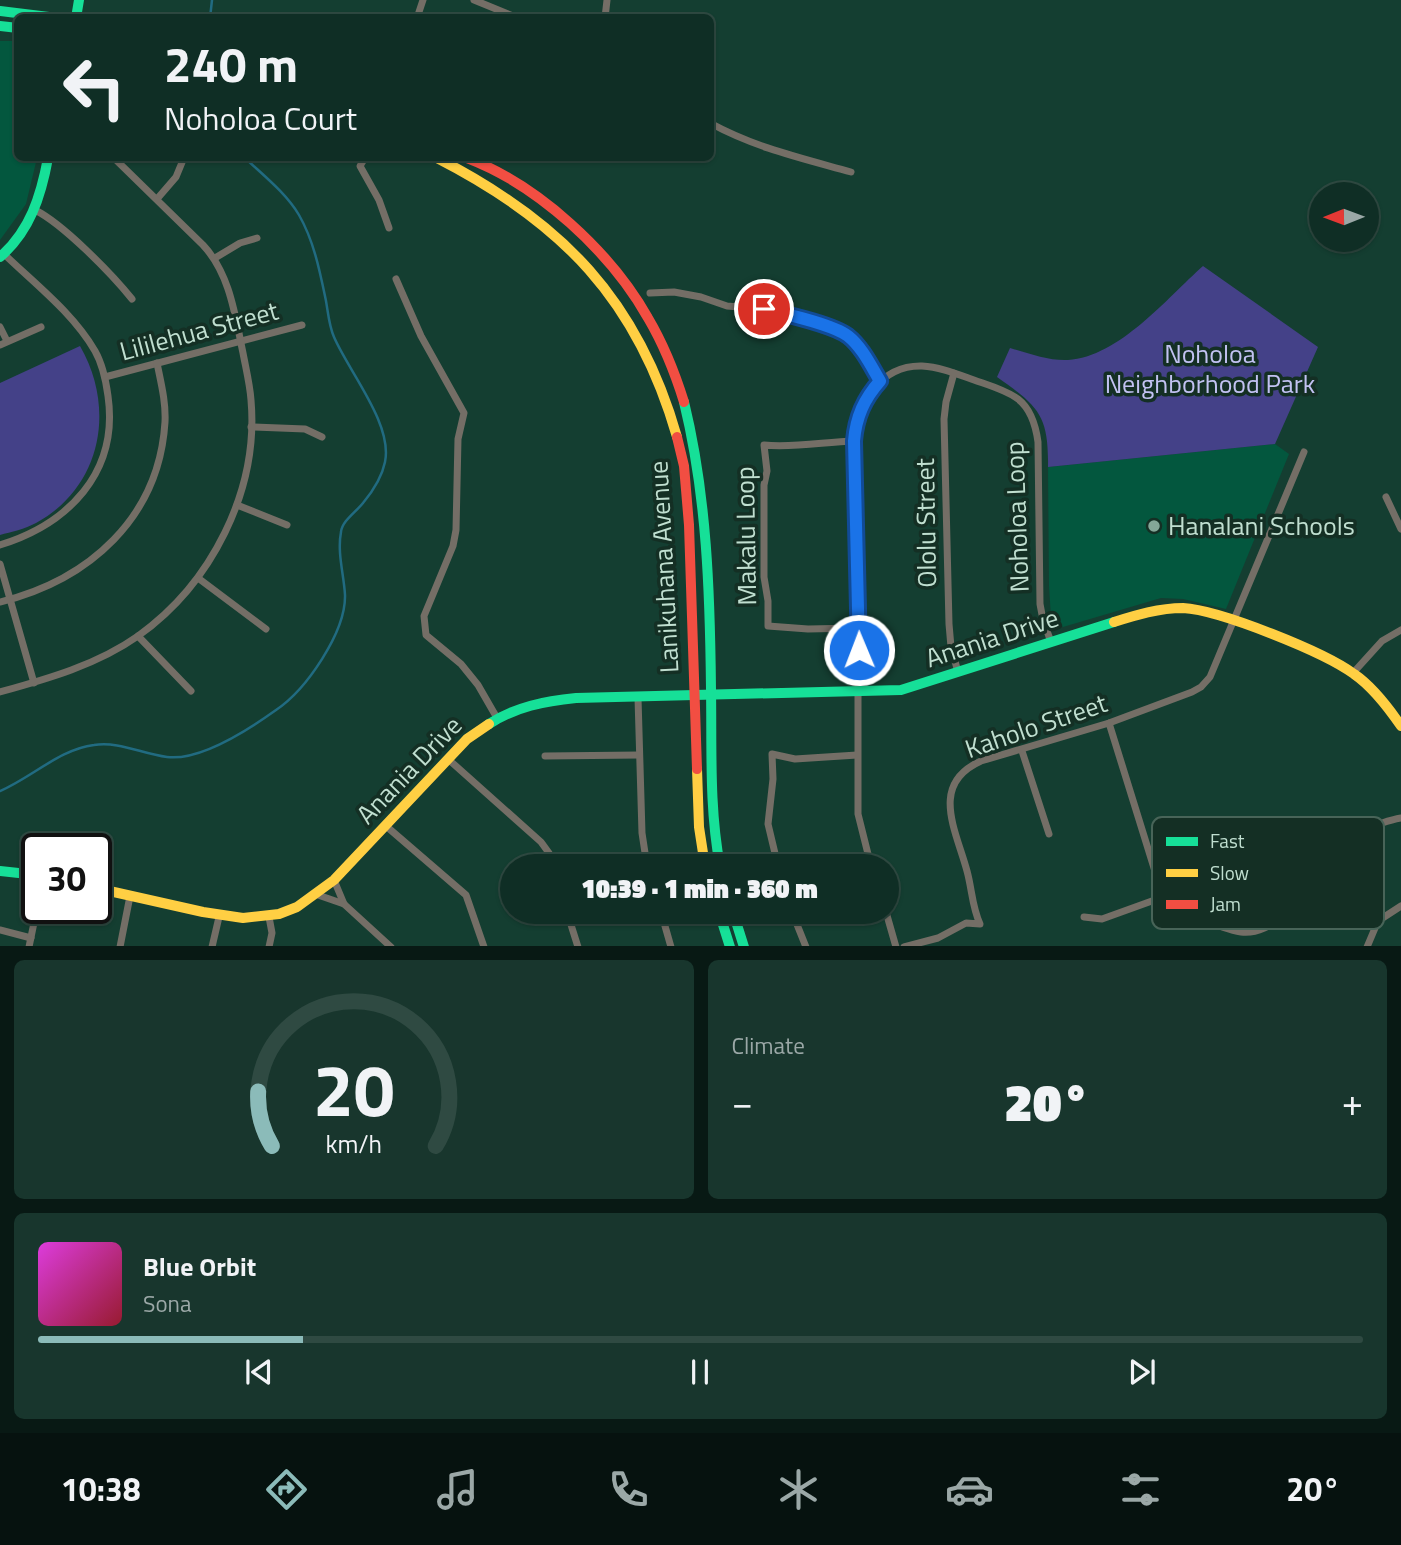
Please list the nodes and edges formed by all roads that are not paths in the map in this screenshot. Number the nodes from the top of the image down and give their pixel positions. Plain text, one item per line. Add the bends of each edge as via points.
1 (474, 0) edge
2 (0, 11) edge
3 (24, 14) edge
4 (508, 14) edge
5 (714, 125) edge
6 (48, 161) edge
7 (117, 161) edge
8 (183, 161) edge
9 (363, 161) edge
10 (443, 161) edge
11 (474, 161) edge
12 (851, 172) dead end
13 (157, 199) junction
14 (35, 210) junction
15 (389, 228) dead end
16 (257, 238) dead end
17 (2, 255) edge
18 (215, 258) junction
19 (396, 279) dead end
20 (650, 293) dead end
21 (132, 299) dead end
22 (302, 325) dead end
23 (0, 327) edge
24 (41, 327) dead end
25 (240, 341) junction
26 (3, 343) edge
27 (157, 363) junction
28 (954, 373) junction
29 (105, 377) junction
30 (880, 381) junction
31 (251, 427) junction
32 (322, 437) dead end
33 (854, 441) junction
34 (1304, 452) dead end
35 (1385, 497) dead end
36 (237, 506) junction
37 (287, 525) dead end
38 (1401, 529) edge
39 (0, 545) edge
40 (0, 564) edge
41 (198, 578) junction
42 (11, 599) junction
43 (0, 602) edge
44 (1234, 622) junction
45 (858, 628) junction
46 (266, 629) dead end
47 (1401, 630) edge
48 (138, 636) junction
49 (1051, 642) junction
50 (958, 672) junction
51 (1353, 673) junction
52 (34, 683) junction
53 (191, 691) dead end
54 (0, 692) edge
55 (859, 692) junction
56 (694, 695) junction
57 (711, 695) junction
58 (638, 698) junction
59 (497, 718) junction
60 (1109, 723) junction
61 (1401, 726) edge
62 (1022, 751) junction
63 (639, 755) junction
64 (857, 755) junction
65 (545, 756) dead end
66 (448, 760) junction
67 (1401, 818) edge
68 (1384, 823) edge
69 (386, 826) junction
70 (1049, 834) dead end
71 (549, 854) edge
72 (645, 854) edge
73 (703, 854) edge
74 (718, 854) edge
75 (775, 854) edge
76 (868, 854) edge
77 (1152, 862) edge
78 (0, 872) edge
79 (21, 874) edge
80 (334, 880) junction
81 (112, 892) edge
82 (318, 895) junction
83 (130, 896) junction
84 (1152, 901) edge
85 (344, 904) junction
86 (1401, 906) edge
87 (269, 916) junction
88 (219, 917) junction
89 (1084, 917) dead end
90 (1384, 917) edge
91 (34, 924) edge
92 (571, 924) edge
93 (664, 924) edge
94 (723, 924) edge
95 (737, 924) edge
96 (797, 924) edge
97 (889, 924) edge
98 (1233, 929) edge
99 (1260, 929) edge
100 (1375, 929) edge
101 (0, 930) edge
102 (30, 942) edge
103 (120, 946) edge
104 (212, 946) edge
105 (269, 946) edge
106 (390, 946) edge
107 (484, 946) edge
108 (578, 946) edge
109 (671, 946) edge
110 (730, 946) edge
111 (744, 946) edge
112 (806, 946) edge
113 (896, 946) edge
114 (908, 946) edge
115 (1367, 946) edge

1 - 4 street
2 - 3 main road
5 - 12 street via 757,145
6 - 14 main road
7 - 13 street
8 - 13 street
9 - 15 street via 360,166
10 - 56 main road, Lanikuhana Avenue via 489,183 556,233 611,293 643,343 681,448 690,528
11 - 57 main road, Lanikuhana Avenue via 539,197 578,233 632,292 665,347 688,407 704,506
13 - 18 street
14 - 17 main road
14 - 21 street via 51,218
16 - 18 street
17 - 29 street via 75,324 97,354
18 - 25 street
19 - 59 street via 421,336 464,413 458,439 456,530 424,616 426,635 461,664
20 - 30 street via 701,296 838,331 853,341
22 - 25 street, Lililehua Street
23 - 26 street
24 - 26 street
25 - 27 street, Lililehua Street
25 - 31 street
27 - 29 street, Lililehua Street
27 - 42 street via 164,400 161,451 144,498 127,527 81,569
28 - 30 street, Noholoa Loop via 906,367
28 - 49 street, Noholoa Loop via 1019,400 1036,428 1040,604
28 - 50 street, Ololu Street via 944,419 949,624
29 - 39 street via 110,428 103,459 90,484 59,517
30 - 33 street via 862,407
31 - 32 street via 304,429
31 - 36 street
33 - 45 street
33 - 45 street, Makalu Loop via 764,445 764,577 768,626
34 - 44 street, Kaholo Street
35 - 38 street
36 - 37 street
36 - 41 street
40 - 42 street
41 - 46 street
41 - 48 street
42 - 43 street
42 - 52 street
44 - 49 main road, Anania Drive via 1195,610 1164,609
44 - 51 main road, Anania Drive
44 - 60 street, Kaholo Street via 1216,666 1201,687
45 - 55 street
47 - 51 street via 1382,641
48 - 52 street via 83,666
48 - 53 street
49 - 50 main road, Anania Drive
50 - 55 main road, Anania Drive via 901,690
51 - 61 main road, Anania Drive
52 - 54 street
55 - 57 main road, Anania Drive
55 - 64 street
56 - 57 main road, Anania Drive
56 - 58 main road, Anania Drive
56 - 73 main road, Lanikuhana Avenue
57 - 74 main road, Lanikuhana Avenue via 711,798
58 - 59 main road, Anania Drive via 540,701
58 - 63 street
59 - 66 main road, Anania Drive via 467,739
60 - 62 street, Kaholo Street
60 - 77 street
62 - 70 street
62 - 114 street, Kaholo Street via 969,766 952,785 950,811 980,924 966,923 938,938
63 - 65 street
63 - 72 street
64 - 75 street via 794,759 772,754 768,824
64 - 76 street via 859,814
66 - 69 main road, Anania Drive
66 - 71 street
67 - 68 street
69 - 80 main road, Anania Drive
69 - 107 street via 467,895
78 - 79 main road
80 - 82 main road, Anania Drive
80 - 85 street
81 - 83 main road, Anania Drive
82 - 85 street
82 - 87 main road, Anania Drive
83 - 88 main road, Anania Drive
83 - 103 street
84 - 89 street via 1102,919
85 - 106 street
86 - 90 street
87 - 88 main road, Anania Drive
87 - 105 street
88 - 104 street
91 - 102 street
92 - 108 street
93 - 109 street
94 - 110 main road
95 - 111 main road
96 - 112 street
97 - 113 street
98 - 99 street
100 - 115 street
101 - 102 street

